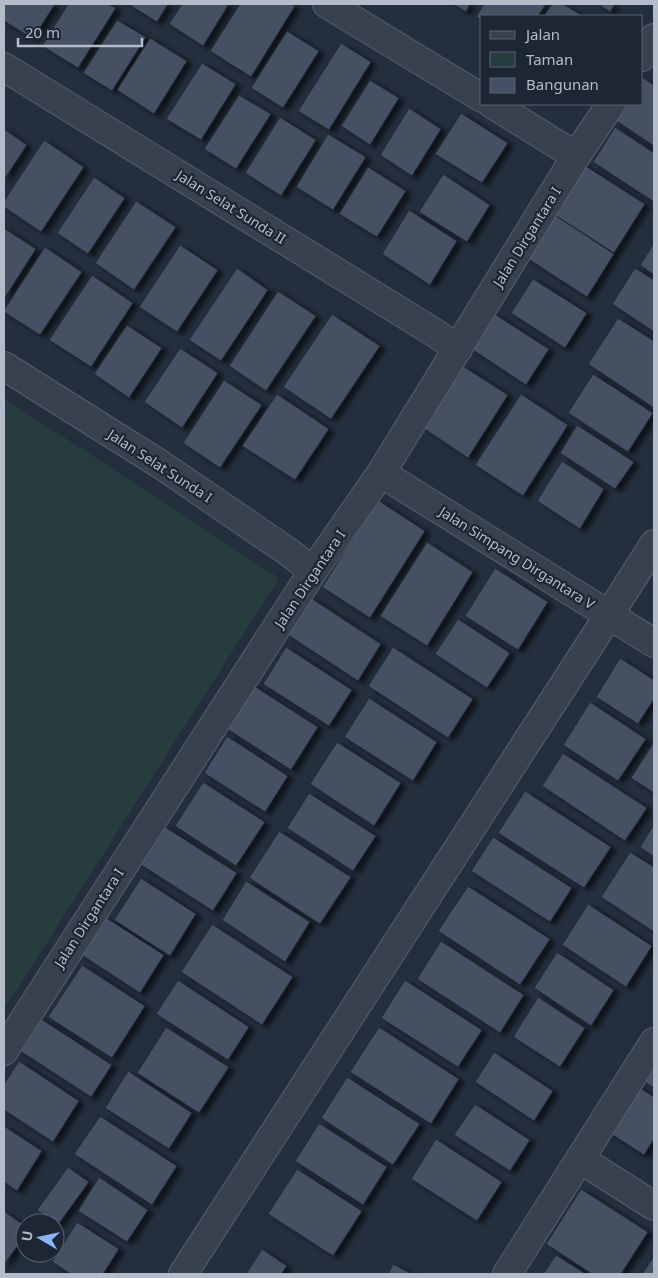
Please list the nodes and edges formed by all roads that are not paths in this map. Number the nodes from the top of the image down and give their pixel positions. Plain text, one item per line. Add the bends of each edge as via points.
1 (327, 4) edge
2 (654, 38) edge
3 (643, 55) edge
4 (4, 67) edge
5 (480, 97) edge
6 (494, 105) edge
7 (610, 105) edge
8 (576, 156) junction
9 (458, 349) junction
10 (4, 366) edge
11 (381, 473) junction
12 (654, 544) edge
13 (314, 571) junction
14 (609, 615) junction
15 (654, 643) edge
16 (654, 1042) edge
17 (4, 1051) edge
18 (580, 1159) junction
19 (654, 1206) edge
20 (183, 1274) edge
21 (507, 1274) edge

1 - 5 street
2 - 3 street
4 - 9 street, Jalan Selat Sunda II
6 - 8 street
7 - 8 street, Jalan Dirgantara I
8 - 9 street, Jalan Dirgantara I
9 - 11 street, Jalan Dirgantara I
10 - 13 street, Jalan Selat Sunda I via 163,466
11 - 13 street, Jalan Dirgantara I
11 - 14 street, Jalan Simpang Dirgantara V
12 - 14 street
13 - 17 street, Jalan Dirgantara I
14 - 15 street, Jalan Simpang Dirgantara V
14 - 20 street
16 - 18 street
18 - 19 street
18 - 21 street

